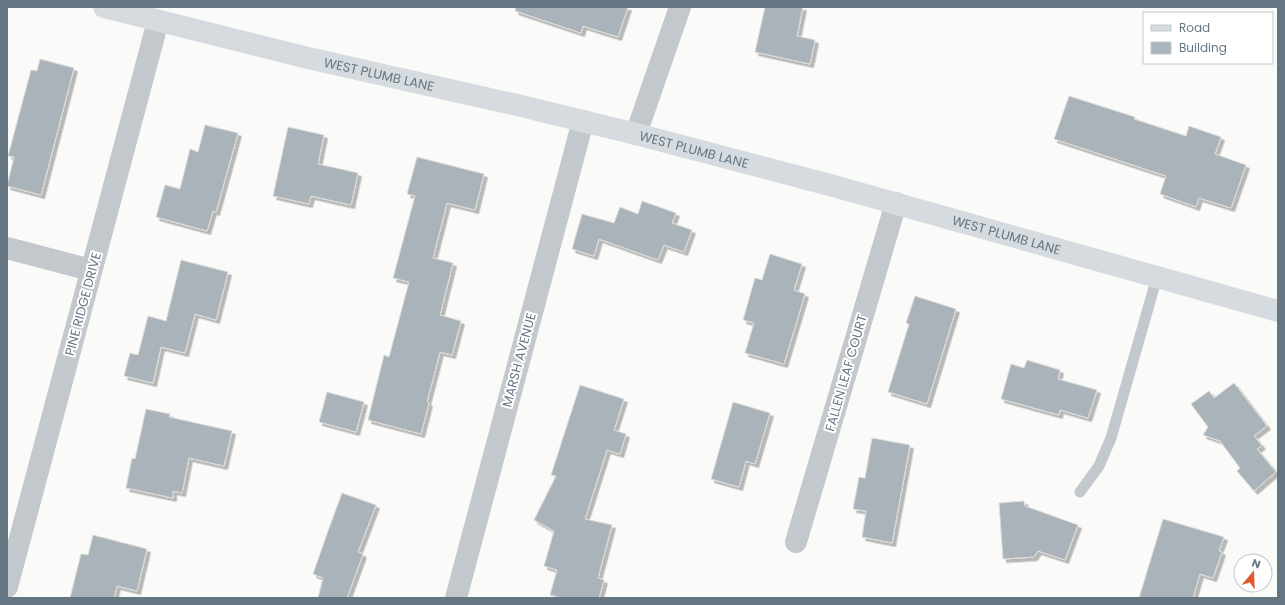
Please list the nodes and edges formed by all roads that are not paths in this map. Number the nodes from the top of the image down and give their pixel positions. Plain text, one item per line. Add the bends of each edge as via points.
1 (104, 7) edge
2 (680, 7) edge
3 (158, 21) junction
4 (583, 121) junction
5 (636, 134) junction
6 (896, 203) junction
7 (7, 248) edge
8 (92, 270) junction
9 (1157, 277) junction
10 (1278, 311) edge
11 (1080, 492) dead end
12 (796, 542) dead end
13 (7, 587) edge
14 (456, 598) edge

1 - 3 main road, WEST PLUMB LANE
2 - 5 street
3 - 4 main road, WEST PLUMB LANE
3 - 8 street, PINE RIDGE DRIVE
4 - 5 main road, WEST PLUMB LANE
4 - 14 street, MARSH AVENUE
5 - 6 main road, WEST PLUMB LANE
6 - 9 main road, WEST PLUMB LANE
6 - 12 street, FALLEN LEAF COURT
7 - 8 street
8 - 13 street, PINE RIDGE DRIVE
9 - 10 main road, WEST PLUMB LANE
9 - 11 lane via 1111,438 1099,466

